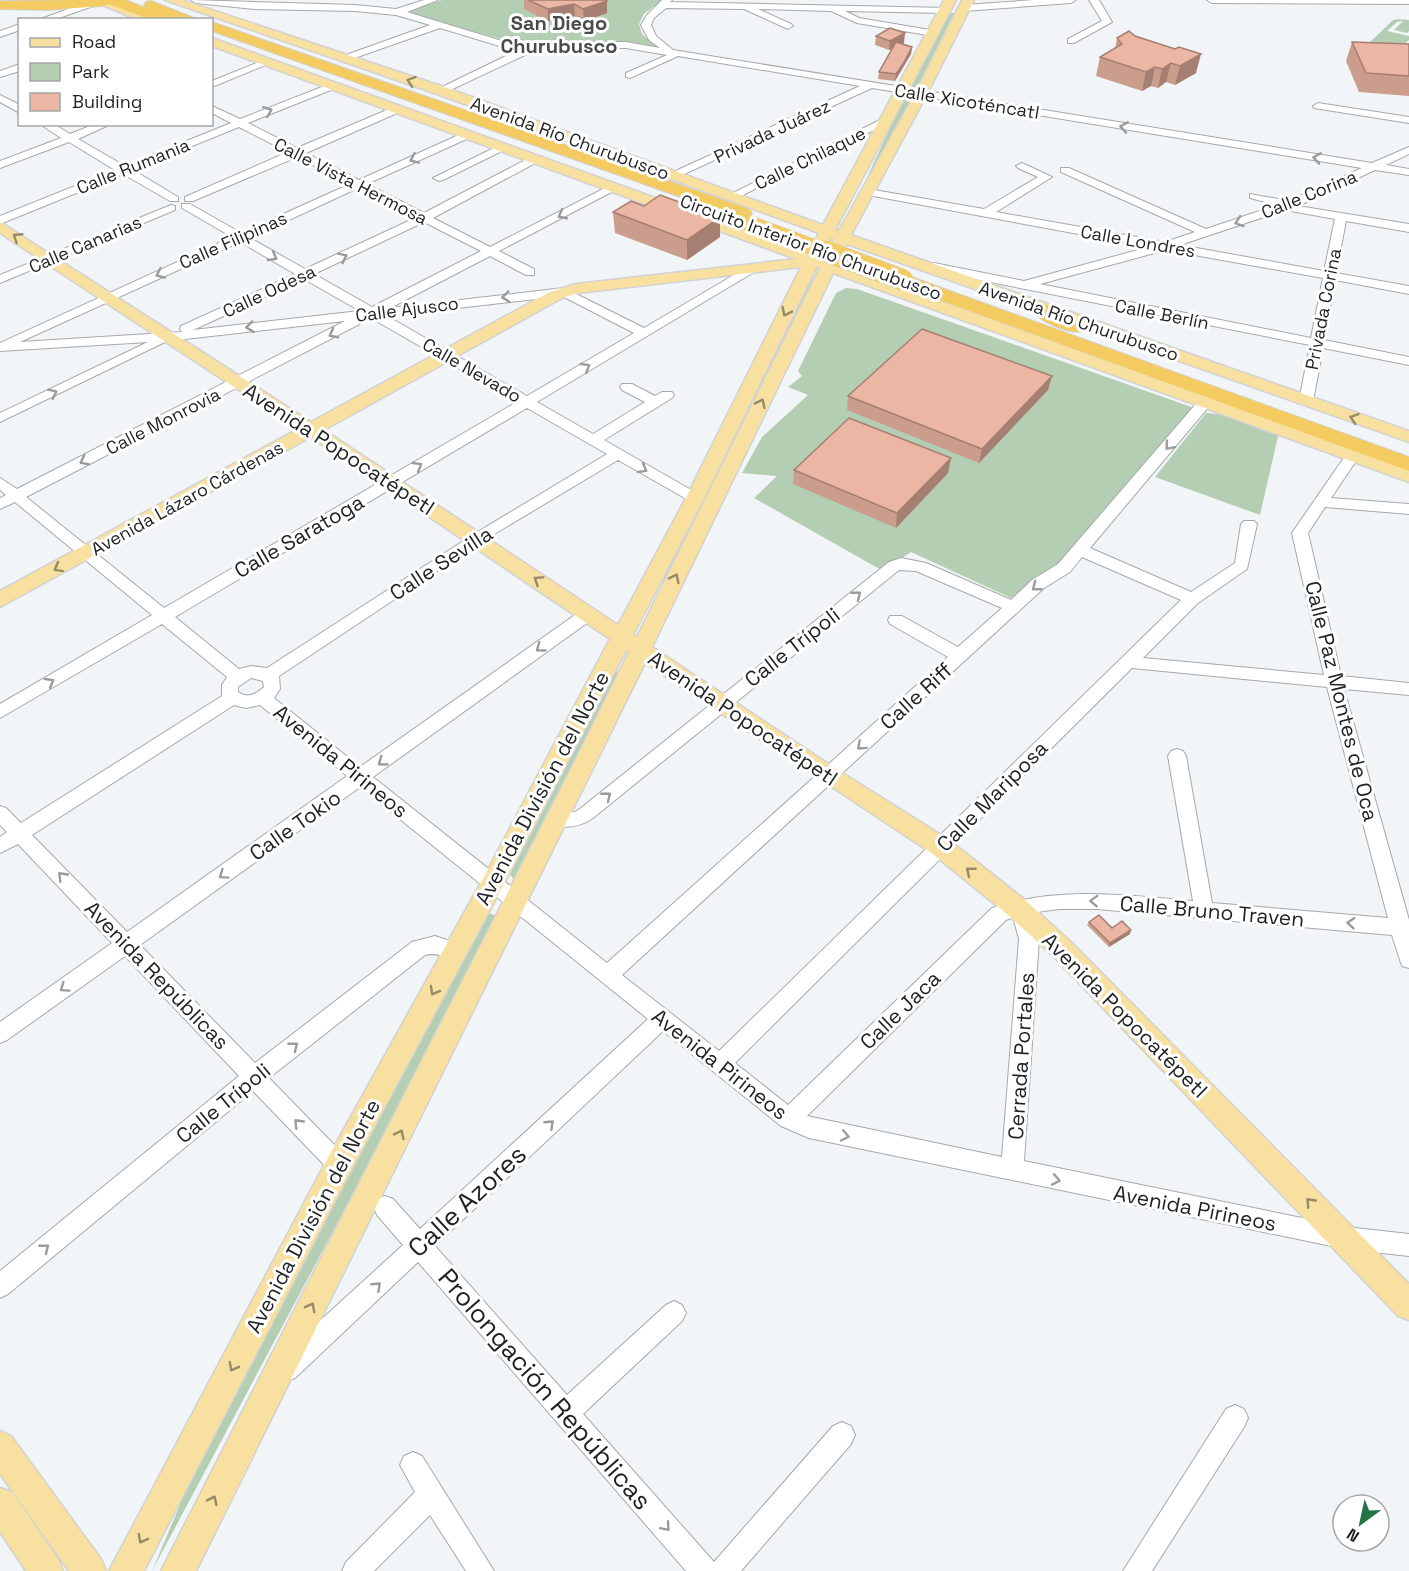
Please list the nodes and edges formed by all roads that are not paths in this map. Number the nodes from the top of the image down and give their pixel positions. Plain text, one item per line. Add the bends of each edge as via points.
1 (27, 0) edge
2 (60, 0) edge
3 (139, 0) edge
4 (434, 0) edge
5 (1071, 0) edge
6 (1094, 0) edge
7 (1212, 0) edge
8 (101, 1) edge
9 (182, 1) edge
10 (1046, 1) edge
11 (1409, 1) edge
12 (666, 3) edge
13 (966, 4) edge
14 (0, 5) edge
15 (947, 5) edge
16 (742, 6) junction
17 (828, 7) junction
18 (397, 12) junction
19 (48, 18) edge
20 (145, 18) edge
21 (160, 18) edge
22 (187, 18) edge
23 (440, 25) junction
24 (213, 26) edge
25 (788, 26) dead end
26 (18, 28) edge
27 (256, 28) junction
28 (0, 33) edge
29 (213, 33) edge
30 (933, 33) junction
31 (213, 40) edge
32 (213, 40) edge
33 (1071, 41) dead end
34 (525, 51) junction
35 (675, 52) junction
36 (346, 58) junction
37 (268, 62) junction
38 (305, 62) junction
39 (18, 68) edge
40 (0, 74) edge
41 (630, 75) dead end
42 (213, 84) edge
43 (870, 85) junction
44 (332, 86) junction
45 (442, 91) junction
46 (903, 91) junction
47 (921, 94) junction
48 (0, 98) edge
49 (1318, 106) dead end
50 (17, 110) edge
51 (213, 110) edge
52 (398, 110) junction
53 (888, 119) junction
54 (1409, 120) edge
55 (239, 123) junction
56 (49, 126) edge
57 (101, 126) edge
58 (491, 131) junction
59 (467, 135) junction
60 (70, 138) junction
61 (536, 140) junction
62 (502, 147) junction
63 (1409, 150) edge
64 (295, 152) junction
65 (535, 159) junction
66 (0, 165) edge
67 (1022, 166) dead end
68 (1375, 167) junction
69 (125, 170) junction
70 (1065, 170) dead end
71 (1409, 172) edge
72 (668, 174) junction
73 (439, 178) dead end
74 (357, 184) junction
75 (613, 188) junction
76 (868, 192) junction
77 (1254, 196) dead end
78 (731, 197) junction
79 (172, 203) junction
80 (188, 203) junction
81 (660, 205) junction
82 (1287, 206) junction
83 (986, 213) junction
84 (738, 216) junction
85 (1341, 216) junction
86 (424, 218) junction
87 (0, 220) edge
88 (802, 223) junction
89 (0, 226) edge
90 (1409, 228) edge
91 (1202, 231) junction
92 (828, 232) junction
93 (843, 237) junction
94 (239, 238) junction
95 (1166, 246) junction
96 (776, 247) junction
97 (491, 253) junction
98 (887, 256) junction
99 (50, 258) junction
100 (812, 260) junction
101 (829, 266) junction
102 (757, 269) junction
103 (530, 272) dead end
104 (910, 272) junction
105 (304, 275) junction
106 (870, 276) junction
107 (1328, 276) junction
108 (0, 279) edge
109 (1020, 286) junction
110 (1409, 290) edge
111 (564, 292) junction
112 (998, 293) junction
113 (108, 297) junction
114 (933, 303) junction
115 (1038, 307) junction
116 (374, 312) junction
117 (644, 333) junction
118 (170, 337) junction
119 (1316, 343) junction
120 (0, 347) edge
121 (1106, 354) junction
122 (448, 356) junction
123 (1409, 361) edge
124 (1204, 379) junction
125 (239, 383) junction
126 (627, 387) dead end
127 (1206, 401) junction
128 (1306, 401) junction
129 (527, 402) junction
130 (0, 418) edge
131 (312, 430) junction
132 (1403, 435) edge
133 (593, 440) junction
134 (1409, 453) edge
135 (617, 454) junction
136 (1353, 455) junction
137 (1409, 464) edge
138 (1409, 476) edge
139 (391, 482) junction
140 (0, 483) edge
141 (16, 496) junction
142 (695, 498) junction
143 (1320, 502) junction
144 (0, 504) edge
145 (1409, 509) edge
146 (1249, 524) dead end
147 (476, 539) junction
148 (1081, 550) junction
149 (86, 553) junction
150 (657, 569) junction
151 (1192, 599) junction
152 (0, 600) edge
153 (1014, 607) junction
154 (588, 614) junction
155 (657, 615) junction
156 (163, 616) junction
157 (896, 620) dead end
158 (621, 636) junction
159 (641, 649) junction
160 (960, 656) junction
161 (1128, 662) junction
162 (268, 675) junction
163 (238, 676) junction
164 (1334, 682) junction
165 (1409, 689) edge
166 (232, 698) junction
167 (263, 698) junction
168 (721, 703) junction
169 (0, 712) edge
170 (1177, 756) dead end
171 (828, 775) junction
172 (361, 777) junction
173 (0, 813) edge
174 (557, 819) junction
175 (20, 833) junction
176 (0, 846) edge
177 (941, 847) junction
178 (492, 884) junction
179 (514, 902) junction
180 (1016, 908) junction
181 (1204, 911) junction
182 (1405, 928) edge
183 (128, 943) junction
184 (456, 951) junction
185 (1409, 960) edge
186 (607, 976) junction
187 (662, 1019) junction
188 (0, 1034) edge
189 (720, 1064) junction
190 (254, 1077) junction
191 (789, 1119) junction
192 (339, 1165) junction
193 (1012, 1171) junction
194 (385, 1207) dead end
195 (1346, 1238) junction
196 (1409, 1245) edge
197 (420, 1246) junction
198 (0, 1286) edge
199 (1409, 1305) edge
200 (674, 1313) dead end
201 (272, 1382) junction
202 (566, 1413) junction
203 (1235, 1418) dead end
204 (842, 1435) dead end
205 (0, 1447) edge
206 (413, 1466) dead end
207 (431, 1495) junction
208 (0, 1504) edge
209 (36, 1567) edge
210 (89, 1571) edge
211 (126, 1571) edge
212 (178, 1571) edge
213 (355, 1571) edge
214 (481, 1571) edge
215 (704, 1571) edge
216 (723, 1571) edge
217 (1136, 1571) edge

1 - 2 highway
3 - 22 highway
4 - 18 street
5 - 10 street
6 - 33 street via 1107,22
7 - 11 street
8 - 14 highway
8 - 19 street
8 - 20 main road
8 - 21 highway
9 - 18 street
9 - 27 main road, Avenida Río Churubusco
10 - 13 street
12 - 16 street
12 - 35 street via 649,16 647,29 652,38
13 - 47 main road, Avenida División del Norte
15 - 17 street
15 - 30 main road, Avenida División del Norte
16 - 17 street
16 - 25 street
17 - 30 street via 857,20
18 - 23 street
23 - 34 street
23 - 36 street
24 - 38 highway, Circuito Interior Río Churubusco
26 - 28 street
27 - 36 main road, Avenida Río Churubusco
27 - 38 highway via 303,52
29 - 38 highway, Circuito Interior Río Churubusco
30 - 46 main road, Avenida División del Norte
31 - 38 highway via 273,60
32 - 37 main road, Avenida Río Churubusco
34 - 35 street, Calle Xicoténcatl via 571,45 626,45
34 - 45 street
35 - 41 street
35 - 43 street, Calle Xicoténcatl
45 -> 36 main road, Avenida Río Churubusco
37 - 42 street
37 - 44 main road, Avenida Río Churubusco
38 - 58 highway, Circuito Interior Río Churubusco
38 - 61 highway, Circuito Interior Río Churubusco
39 - 40 street
43 - 46 street, Calle Xicoténcatl
43 - 72 street, Privada Juárez
44 - 52 main road, Avenida Río Churubusco
55 -> 44 street, Calle Rumania
45 - 72 main road, Avenida Río Churubusco
46 - 47 street, Calle Xicoténcatl
46 - 53 main road, Avenida División del Norte
68 -> 47 street, Calle Xicoténcatl
47 - 76 main road, Avenida División del Norte
48 - 50 street
49 - 54 street
51 - 55 street, Calle Vista Hermosa
52 - 59 main road, Avenida Río Churubusco
52 - 64 street
53 - 78 street, Calle Chilaque
53 - 92 main road, Avenida División del Norte
55 - 64 street, Calle Vista Hermosa
55 - 69 street, Calle Rumania
56 - 60 street
57 - 60 street
58 - 81 highway via 515,146 651,198
58 - 84 highway, Circuito Interior Río Churubusco
59 - 62 main road, Avenida Río Churubusco
59 -> 74 street, Calle Filipinas
60 - 66 street
60 - 69 street
61 - 72 highway via 563,143 633,167
61 - 84 highway, Circuito Interior Río Churubusco
62 - 65 main road, Avenida Río Churubusco
62 - 73 street
63 - 68 street, Calle Corina
64 - 74 street, Calle Vista Hermosa
64 - 80 street
65 - 75 main road, Avenida Río Churubusco
65 - 86 street, Calle Odesa
67 - 83 street via 1046,177
68 - 71 street, Calle Xicoténcatl
68 - 82 street, Calle Corina
69 - 79 street
69 - 87 street, Calle Rumania
70 - 91 street
72 - 78 main road, Avenida Río Churubusco
74 - 86 street, Calle Vista Hermosa
74 - 94 street, Calle Filipinas
75 - 81 main road, Avenida Río Churubusco
75 -> 97 street, Calle Monrovia
76 - 83 street, Calle Londres
76 - 93 main road, Avenida División del Norte
77 - 82 street
78 - 88 main road, Avenida Río Churubusco
79 - 80 street, Calle Canarias
79 - 99 street, Calle Canarias
80 - 94 street, Calle Nevado
81 - 96 main road, Avenida Río Churubusco
82 - 85 street
82 -> 91 street, Calle Corina
83 - 95 street, Calle Londres
84 - 104 highway, Circuito Interior Río Churubusco, bridge
85 - 90 street
85 - 107 street, Privada Corina
86 - 97 street, Calle Vista Hermosa
105 -> 86 street, Calle Odesa
88 - 92 main road, Avenida Río Churubusco
88 - 96 main road via 803,230 791,246
99 -> 89 main road, Avenida Popocatépetl
91 - 95 street, Calle Corina
92 - 93 main road, Avenida Río Churubusco
92 - 100 main road, Avenida División del Norte
93 - 98 main road, Avenida Río Churubusco
93 - 101 main road, Avenida División del Norte
94 -> 105 street, Calle Nevado
94 -> 113 street, Calle Filipinas
95 - 107 street, Calle Londres
95 - 109 street, Calle Corina
96 - 100 main road, Avenida Río Churubusco
96 - 102 main road via 775,257
97 - 103 street, Calle Vista Hermosa
97 - 116 street, Calle Monrovia
98 - 104 main road, Avenida Río Churubusco
98 - 106 main road
99 - 108 street, Calle Canarias
99 - 113 main road, Avenida Popocatépetl
100 - 101 main road, Avenida Río Churubusco
100 - 102 main road, Calle Ajusco
100 -> 142 main road, Avenida División del Norte
101 - 106 main road, Avenida Río Churubusco
155 -> 101 main road, Avenida División del Norte
102 - 111 main road, Calle Ajusco
102 - 117 street, Calle Saratoga
104 - 109 street, Calle Berlín
104 - 112 main road, Avenida Río Churubusco
104 - 121 highway, Circuito Interior Río Churubusco
104 - 124 highway, Circuito Interior Río Churubusco
105 - 116 street, Calle Nevado
105 - 118 street, Calle Odesa
106 - 114 main road, Avenida Río Churubusco
107 - 110 street, Calle Londres
107 - 119 street, Privada Corina
109 - 112 street, Calle Corina
109 - 119 street, Calle Berlín
111 -> 116 street, Calle Ajusco
111 - 117 street
111 - 122 main road, Avenida Lázaro Cárdenas
112 - 115 main road, Avenida Río Churubusco
113 - 118 main road, Avenida Popocatépetl
113 - 120 street, Calle Filipinas
114 - 121 highway via 1077,350
114 - 127 main road, Avenida Río Churubusco
115 - 124 highway via 1058,320 1183,364
115 - 128 main road, Avenida Río Churubusco
116 -> 118 street, Calle Ajusco
116 - 122 street, Calle Nevado
116 -> 125 street, Calle Monrovia
129 -> 117 street, Calle Saratoga
118 - 120 street, Calle Ajusco
118 - 125 main road, Avenida Popocatépetl
130 -> 118 street, Calle Odesa
119 - 123 street, Calle Berlín
119 - 128 street, Privada Corina
121 - 137 highway, Circuito Interior Río Churubusco
122 - 129 street, Calle Nevado
122 - 131 main road, Avenida Lázaro Cárdenas
124 - 134 highway, Circuito Interior Río Churubusco
125 - 131 main road, Avenida Popocatépetl
125 -> 141 street, Calle Monrovia
126 - 133 street via 661,399
127 - 136 main road, Avenida Río Churubusco
127 -> 148 street, Calle Riff
132 -> 128 main road, Avenida Río Churubusco
129 - 133 street, Calle Nevado
139 -> 129 street, Calle Saratoga
131 - 139 main road, Avenida Popocatépetl
131 - 149 main road, Avenida Lázaro Cárdenas
133 - 135 street, Calle Nevado
135 -> 142 street, Calle Nevado
135 - 147 street, Calle Sevilla
136 - 138 main road, Avenida Río Churubusco
136 - 143 street, Calle Paz Montes de Oca
139 - 147 main road, Avenida Popocatépetl
139 - 156 street, Calle Saratoga
140 - 141 street
141 - 144 street, Calle Monrovia
141 - 149 street
142 - 150 main road, Avenida División del Norte
143 - 145 street
143 - 164 street, Calle Paz Montes de Oca via 1300,533
146 - 151 street, Calle Mariposa via 1242,565
154 -> 147 main road, Avenida Popocatépetl
147 - 162 street, Calle Sevilla
148 - 151 street
148 -> 153 street, Calle Riff via 1065,568 1038,584
149 -> 152 main road, Avenida Lázaro Cárdenas
149 - 156 street
150 - 155 main road via 659,575 640,614 645,618
150 - 158 main road, Avenida División del Norte
151 - 161 street, Calle Mariposa
153 - 160 street, Calle Riff
168 -> 153 street, Calle Trípoli via 901,563 920,567
154 - 158 main road, Avenida Popocatépetl
154 -> 172 street, Calle Tokio
155 - 159 main road, Avenida División del Norte
156 - 163 street
169 -> 156 street, Calle Saratoga
157 - 160 street
158 - 159 main road, Avenida Popocatépetl
158 - 178 main road, Avenida División del Norte
159 - 168 main road, Avenida Popocatépetl
159 - 174 main road, Avenida División del Norte
160 -> 171 street, Calle Riff
161 - 164 street
161 - 177 street, Calle Mariposa
162 - 163 street via 254,671
162 - 167 street via 272,689
163 - 166 street via 229,689
164 - 165 street
164 - 182 street, Calle Paz Montes de Oca
166 - 167 street via 243,702
166 - 175 street
167 - 172 street, Avenida Pirineos
168 - 171 main road, Avenida Popocatépetl
174 -> 168 street, Calle Trípoli via 578,819 587,813
170 - 181 street
171 - 177 main road, Avenida Popocatépetl
171 - 186 street, Calle Riff
172 - 178 street, Avenida Pirineos
172 -> 183 street, Calle Tokio
173 - 175 street, Avenida Repúblicas
174 - 179 main road, Avenida División del Norte
175 - 176 street
183 -> 175 street, Avenida Repúblicas
180 -> 177 main road, Avenida Popocatépetl
177 - 189 street, Calle Mariposa
178 - 179 street, Avenida Pirineos
178 - 184 main road, Avenida División del Norte
179 - 186 street, Avenida Pirineos
201 -> 179 main road, Avenida División del Norte
181 -> 180 street, Calle Bruno Traven via 1097,900
180 - 191 street, Calle Jaca via 999,914
180 - 193 street, Cerrada Portales via 1026,924 1029,939
195 -> 180 main road, Avenida Popocatépetl via 1071,958
182 -> 181 street, Calle Bruno Traven
182 - 185 street, Calle Paz Montes de Oca
183 -> 188 street, Calle Tokio
183 - 190 street, Avenida Repúblicas
190 -> 184 street, Calle Trípoli via 420,948 435,944
184 -> 192 main road, Avenida División del Norte
186 - 187 street, Avenida Pirineos
187 - 189 street, Avenida Pirineos
197 -> 187 street, Calle Azores
189 - 191 street, Avenida Pirineos
192 -> 190 street, Avenida Repúblicas
198 -> 190 street, Calle Trípoli
191 -> 193 street, Avenida Pirineos via 809,1128
192 -> 211 main road, Avenida División del Norte
193 -> 195 street, Avenida Pirineos
194 - 197 street, Prolongación Repúblicas
195 - 196 street, Avenida Pirineos
195 - 199 main road, Avenida Popocatépetl
201 -> 197 street, Calle Azores
197 - 202 street, Prolongación Repúblicas
200 - 202 street
212 -> 201 main road, Avenida División del Norte
202 -> 215 street, Prolongación Repúblicas
203 - 217 street
204 - 216 street
205 - 210 main road
206 - 207 street
207 - 213 street
207 - 214 street
208 - 209 main road

